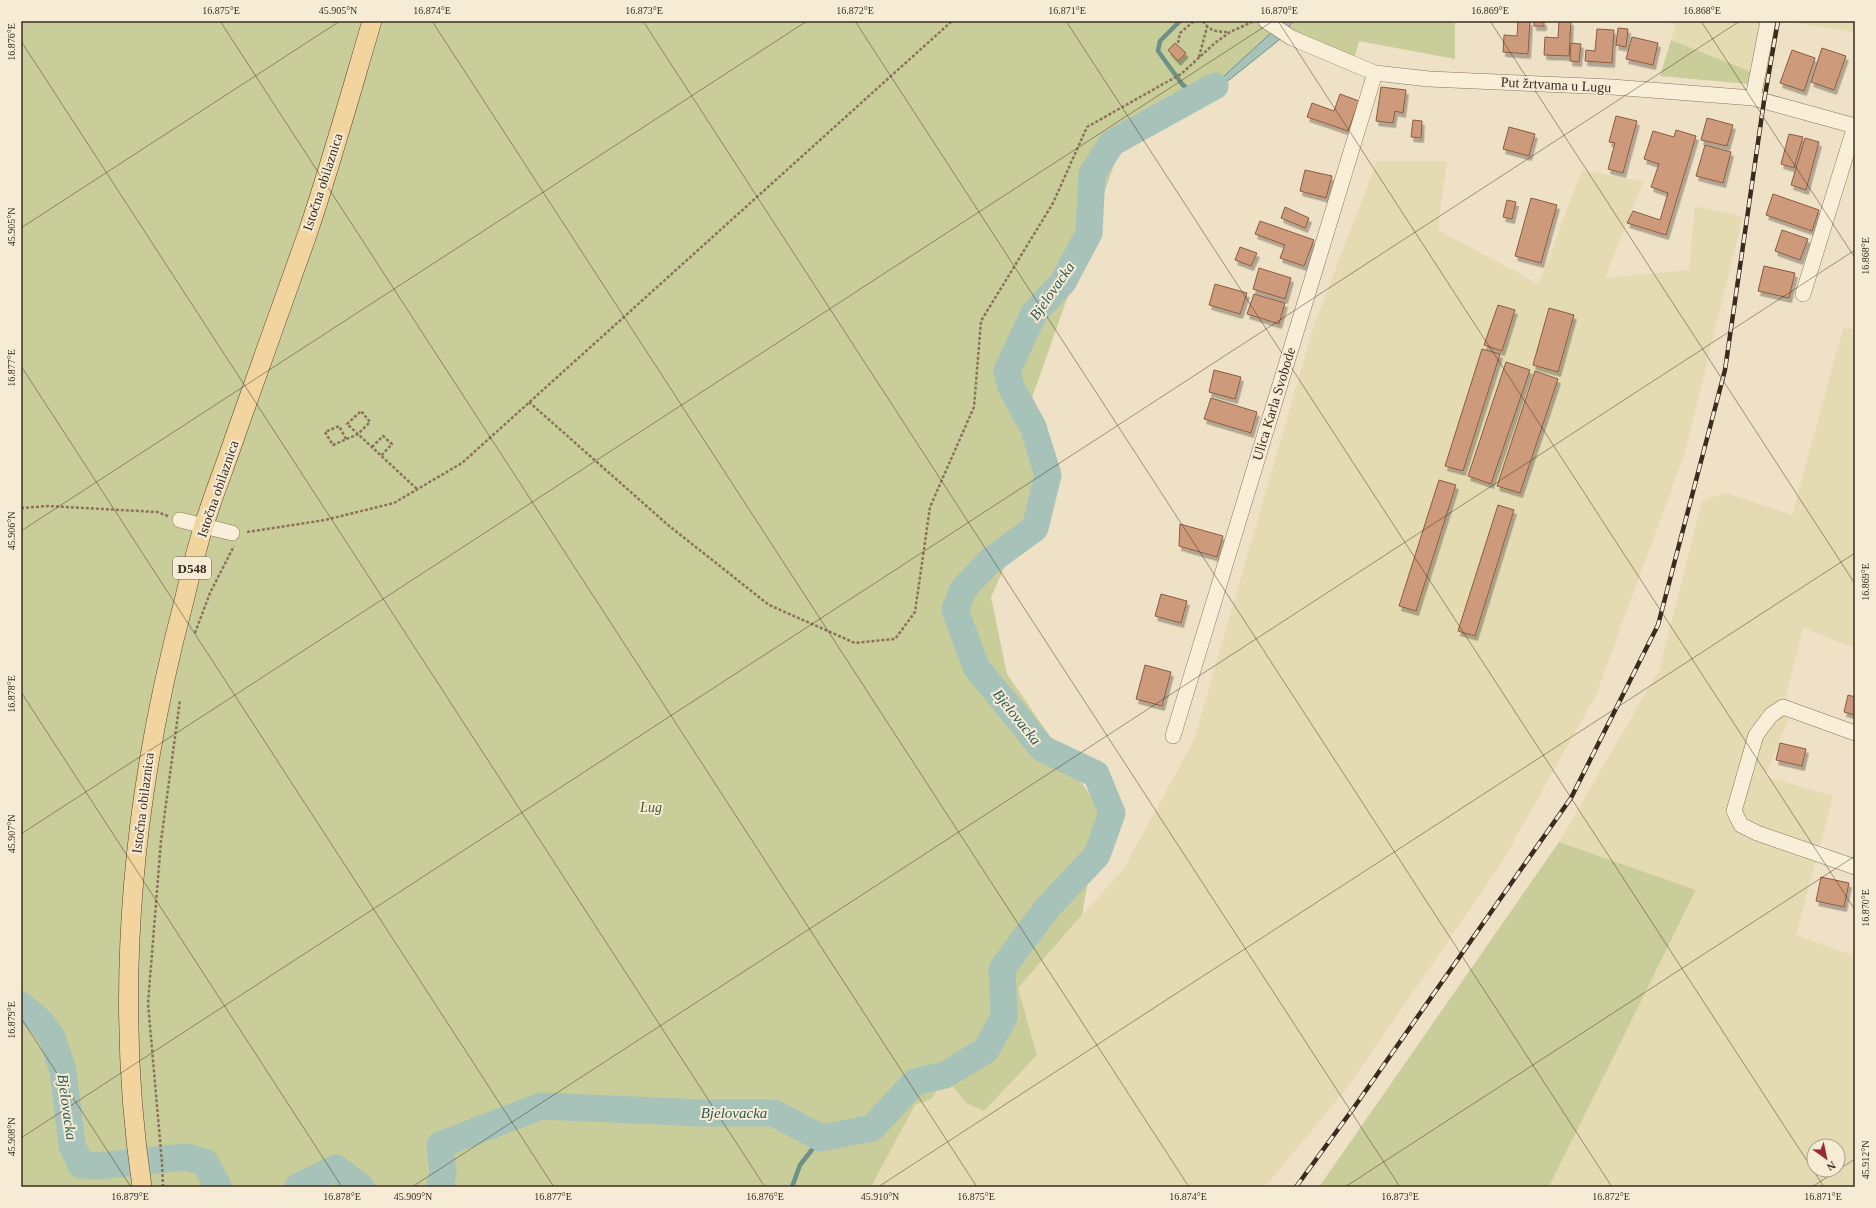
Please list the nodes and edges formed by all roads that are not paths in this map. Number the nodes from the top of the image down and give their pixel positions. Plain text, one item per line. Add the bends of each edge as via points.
1 (372, 21) edge
2 (1768, 21) edge
3 (1269, 23) edge
4 (1375, 73) junction
5 (1753, 98) junction
6 (1855, 126) edge
7 (1803, 294) dead end
8 (180, 520) road end
9 (203, 526) junction
10 (236, 533) road end
11 (1855, 732) edge
12 (1173, 736) dead end
13 (1855, 866) edge
14 (142, 1187) edge

1 - 9 main road, Istočna obilaznica / D548 via 308,230
2 - 5 street
3 - 4 street, Put žrtvama u Lugu via 1292,38
4 - 5 street, Put žrtvama u Lugu via 1429,79 1612,87
4 - 12 street, Ulica Karla Svobode
5 - 6 street, Put žrtvama u Lugu
6 - 7 street, Put žrtvama u Lugu
8 - 9 street
9 - 10 street
9 - 14 main road, Istočna obilaznica / D548 via 168,658 153,733 142,804 132,900 128,993 130,1070 135,1139
11 - 13 street via 1783,707 1771,715 1756,735 1734,811 1741,825 1757,833

